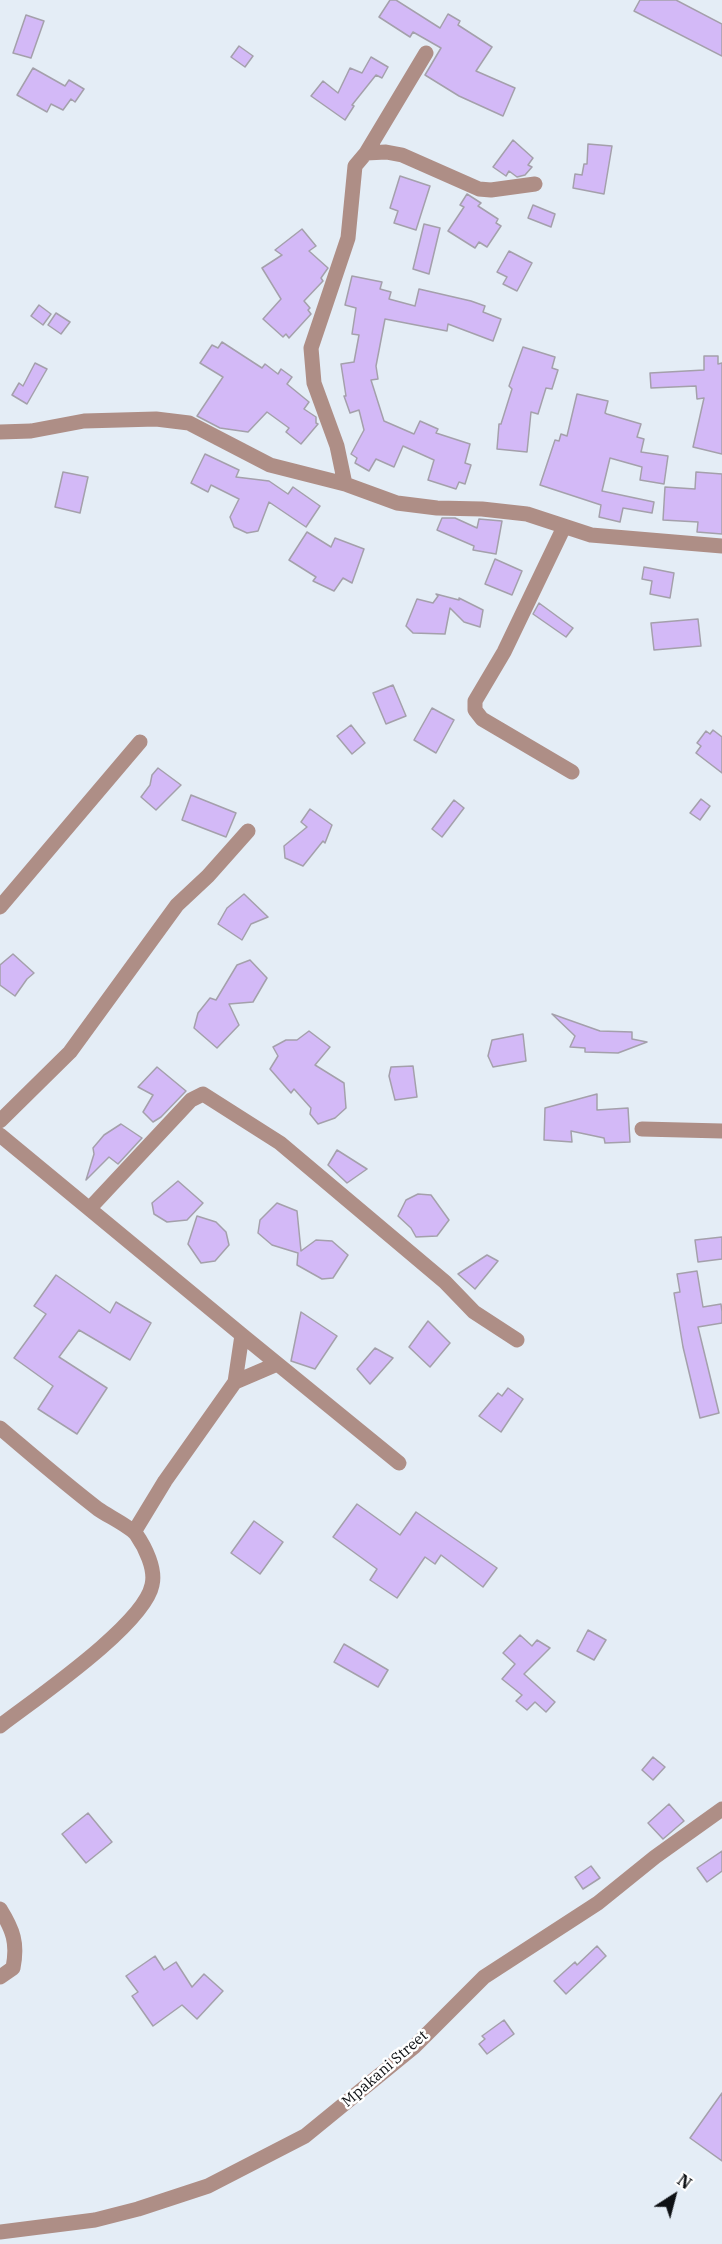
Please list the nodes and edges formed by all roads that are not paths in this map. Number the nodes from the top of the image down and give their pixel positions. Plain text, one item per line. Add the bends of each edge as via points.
1 (426, 53) dead end
2 (366, 153) junction
3 (535, 184) dead end
4 (0, 432) edge
5 (345, 484) junction
6 (564, 527) junction
7 (722, 546) edge
8 (140, 742) dead end
9 (572, 772) dead end
10 (248, 831) dead end
11 (0, 907) edge
12 (0, 1121) edge
13 (642, 1129) dead end
14 (722, 1131) edge
15 (0, 1135) edge
16 (90, 1208) junction
17 (242, 1335) junction
18 (517, 1340) dead end
19 (277, 1364) junction
20 (235, 1382) junction
21 (0, 1428) edge
22 (399, 1463) dead end
23 (134, 1532) junction
24 (0, 1726) edge
25 (722, 1809) edge
26 (0, 1909) edge
27 (0, 1977) edge
28 (0, 2232) edge

1 - 2 street
2 - 3 street via 402,154 479,189
2 - 5 street via 355,166 348,238 311,348 314,383 337,446
4 - 5 street via 31,431 84,421 156,419 189,423 270,465
5 - 6 street via 397,503 527,514
6 - 7 street via 591,535
6 - 9 street via 504,652 475,701 475,710 482,719
8 - 11 street
10 - 12 street via 177,905 70,1052
13 - 14 street
15 - 16 street
16 - 17 street
16 - 18 street via 191,1100 202,1094 280,1143 445,1282 474,1312
17 - 19 street
17 - 20 street
19 - 20 street
19 - 22 street
20 - 23 street
21 - 23 street via 61,1480
23 - 24 street via 146,1552 153,1576 145,1601 100,1650
25 - 28 street, Mpakani Street via 598,1903 484,1977 414,2047 305,2136 208,2186 138,2209 95,2220
26 - 27 street via 16,1949 13,1968

